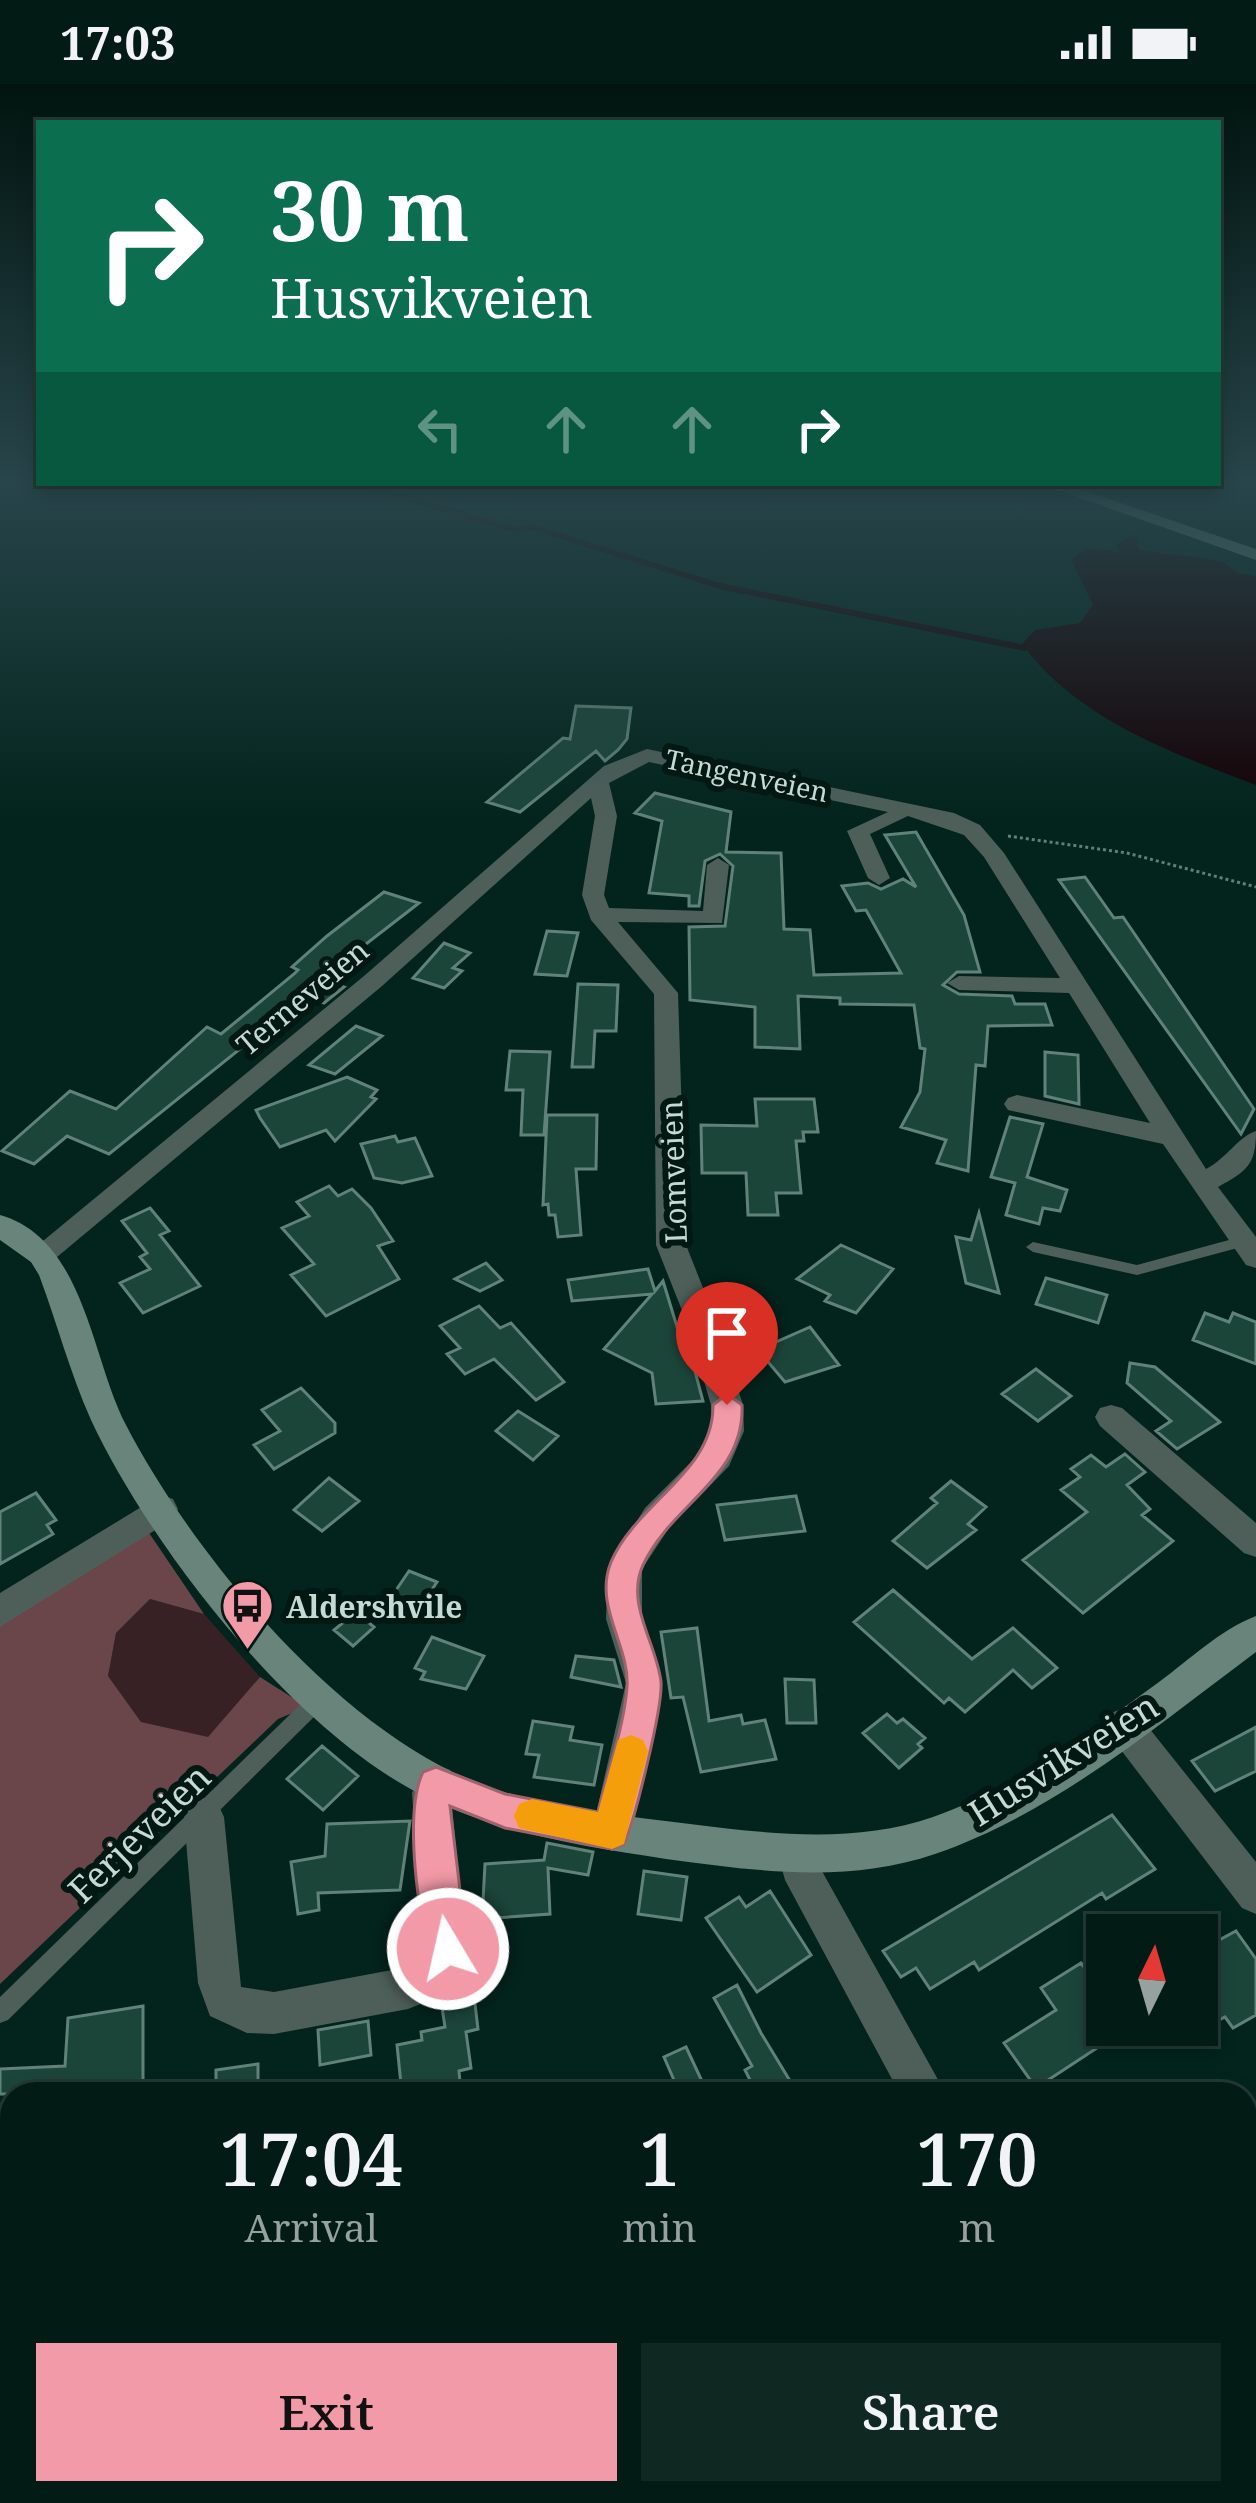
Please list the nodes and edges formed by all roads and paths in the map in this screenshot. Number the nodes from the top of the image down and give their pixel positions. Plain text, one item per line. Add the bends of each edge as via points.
1 (598, 781) junction
2 (903, 808) junction
3 (972, 830) junction
4 (718, 865) dead end
5 (879, 878) dead end
6 (1256, 887) edge
7 (599, 915) junction
8 (959, 983) dead end
9 (1078, 986) junction
10 (1017, 1104) dead end
11 (1172, 1137) junction
12 (1256, 1140) edge
13 (1202, 1183) junction
14 (0, 1225) edge
15 (1033, 1246) dead end
16 (1248, 1250) edge
17 (41, 1255) junction
18 (1111, 1417) dead end
19 (161, 1509) junction
20 (1256, 1543) edge
21 (0, 1612) edge
22 (1256, 1632) edge
23 (320, 1697) junction
24 (1124, 1725) junction
25 (436, 1784) junction
26 (205, 1817) junction
27 (612, 1832) junction
28 (798, 1854) junction
29 (1256, 1894) edge
30 (0, 2012) edge
31 (917, 2082) edge

1 - 2 street, Tangenveien via 647,755
1 - 7 street via 606,816 592,895
1 - 17 street, Terneveien via 373,981
2 - 3 street, Tangenveien
2 - 5 street, Tangenveien via 858,831
3 - 6 path via 1126,854
3 - 9 street
4 - 7 street via 714,918
7 - 27 street, Lomveien via 665,993 671,1244 703,1323 728,1431 717,1457 657,1518 625,1567 624,1619 644,1683
8 - 9 street
9 - 11 street
10 - 11 street
11 - 13 street
12 - 13 street via 1237,1165
13 - 16 street
14 - 17 main road, Husvikveien
15 - 16 lane via 1137,1270
17 - 19 main road, Husvikveien via 113,1432
18 - 20 street
19 - 21 street
19 - 23 main road, Husvikveien
22 - 24 main road, Husvikveien
23 - 25 main road, Husvikveien
23 - 26 lane, Ferjeveien
24 - 28 main road, Husvikveien via 1015,1797 935,1835
24 - 29 street
25 - 26 street via 445,1962 408,1988 274,2013 225,2001 219,1984
25 - 27 main road, Husvikveien via 505,1811
26 - 30 lane, Ferjeveien
27 - 28 main road, Husvikveien
28 - 31 street

